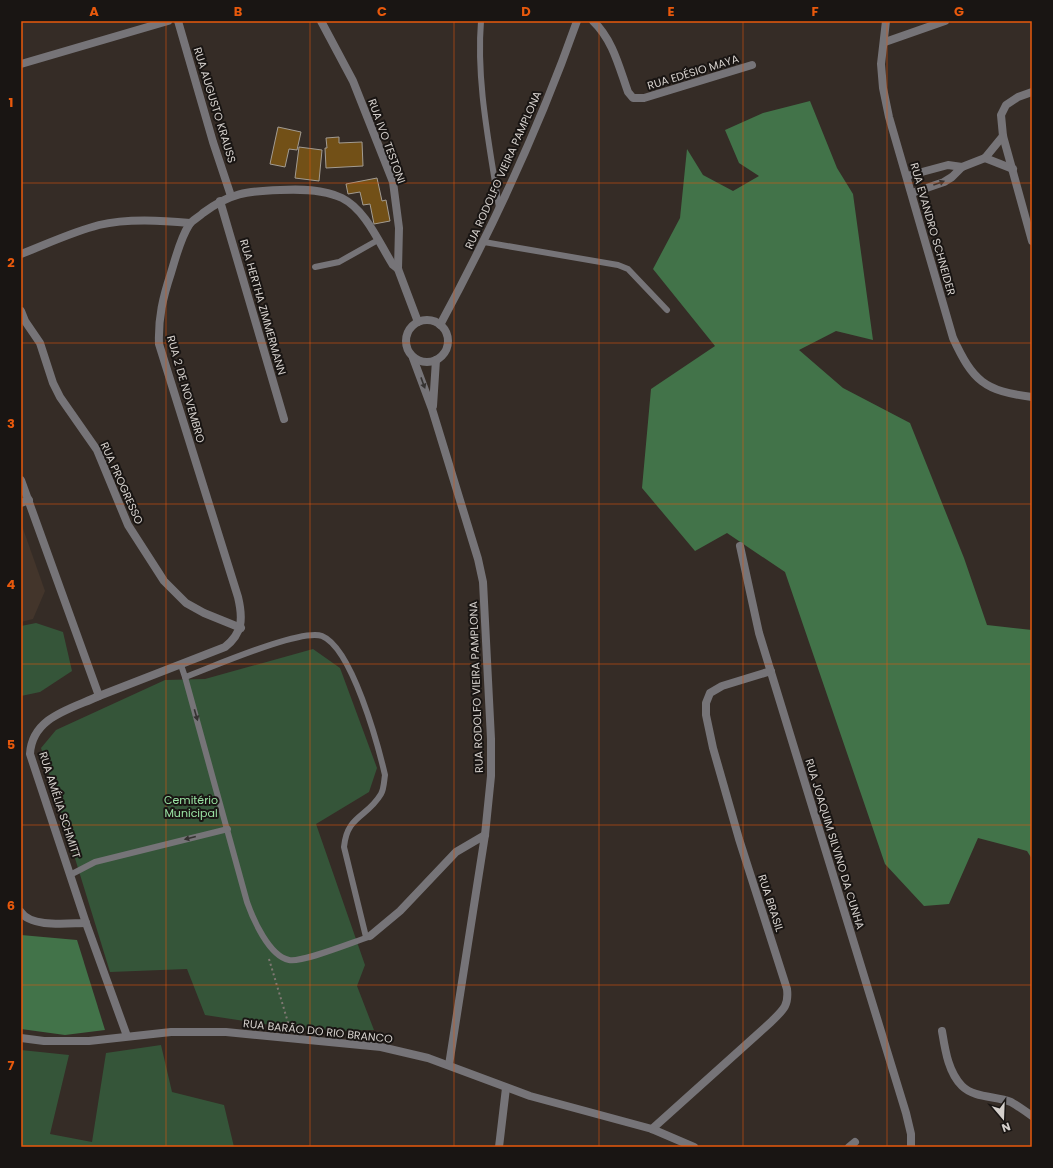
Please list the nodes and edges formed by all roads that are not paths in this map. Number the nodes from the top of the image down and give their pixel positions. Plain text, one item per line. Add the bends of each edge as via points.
1 (168, 21) edge
2 (178, 21) edge
3 (320, 21) edge
4 (481, 21) edge
5 (577, 21) edge
6 (593, 21) edge
7 (886, 21) edge
8 (945, 21) edge
9 (885, 42) junction
10 (21, 64) edge
11 (752, 65) dead end
12 (1032, 92) edge
13 (1003, 136) junction
14 (985, 158) junction
15 (962, 167) junction
16 (1013, 169) junction
17 (907, 176) junction
18 (912, 193) junction
19 (231, 196) junction
20 (220, 201) junction
21 (499, 209) junction
22 (190, 224) junction
23 (378, 240) junction
24 (1032, 241) edge
25 (484, 242) junction
26 (21, 254) edge
27 (315, 267) dead end
28 (398, 269) junction
29 (666, 310) dead end
30 (21, 312) edge
31 (418, 322) junction
32 (440, 325) junction
33 (413, 358) junction
34 (436, 360) junction
35 (1032, 397) edge
36 (432, 409) junction
37 (284, 419) dead end
38 (21, 480) edge
39 (25, 502) edge
40 (740, 546) dead end
41 (241, 628) junction
42 (181, 665) junction
43 (771, 671) junction
44 (185, 677) junction
45 (99, 696) junction
46 (228, 829) junction
47 (484, 834) junction
48 (70, 875) junction
49 (21, 912) edge
50 (86, 923) junction
51 (368, 937) junction
52 (942, 1031) dead end
53 (127, 1036) junction
54 (21, 1038) edge
55 (449, 1065) junction
56 (506, 1088) junction
57 (1032, 1116) edge
58 (652, 1129) junction
59 (499, 1147) edge
60 (694, 1147) edge
61 (911, 1147) edge

1 - 10 street
2 - 19 street, RUA AUGUSTO KRAUSS
3 - 28 street, RUA IVO TESTONI via 353,81 392,182 399,228
4 - 21 lane via 481,80
5 - 21 street, RUA RODOLFO VIEIRA PAMPLONA via 548,99
6 - 11 street, RUA EDÉSIO MAYA via 611,45 628,92 633,98 644,98
7 - 9 street, RUA EVANDRO SCHNEIDER
8 - 9 street
9 - 17 street, RUA EVANDRO SCHNEIDER via 881,64 883,88
12 - 13 street via 1006,105 1001,114
13 - 14 street
13 - 16 street
14 - 15 street
14 - 16 street
15 - 17 street via 948,165
18 -> 15 street via 944,182
16 - 24 street
17 - 18 street, RUA EVANDRO SCHNEIDER
18 - 35 street, RUA EVANDRO SCHNEIDER via 953,338 965,364 980,381 1006,394
19 - 20 street, RUA 2 DE NOVEMBRO
19 - 23 street, RUA 2 DE NOVEMBRO via 262,190 309,190 343,198 366,220
20 - 22 street, RUA 2 DE NOVEMBRO
20 - 37 street, RUA HERTHA ZIMMERMANN
21 - 25 street, RUA RODOLFO VIEIRA PAMPLONA
22 - 26 street via 170,221 104,224
22 - 41 street, RUA 2 DE NOVEMBRO via 181,241 161,302 159,344 238,597
23 - 27 lane via 338,262
23 - 28 street, RUA 2 DE NOVEMBRO
25 - 29 lane via 618,265 628,269
25 - 32 street, RUA RODOLFO VIEIRA PAMPLONA
28 - 31 street, RUA IVO TESTONI
30 - 41 street, RUA PROGRESSO via 40,343 60,397 97,450 128,525 164,581 186,603
31 - 32 street via 429,320
31 - 33 street via 406,336 407,348
32 - 34 street via 448,341 445,352
33 - 34 street via 424,362
33 -> 36 street, RUA RODOLFO VIEIRA PAMPLONA
34 - 36 street, RUA RODOLFO VIEIRA PAMPLONA
36 - 47 street, RUA RODOLFO VIEIRA PAMPLONA via 483,582 491,740 491,776
38 - 39 street
39 - 45 street
40 - 43 street, RUA JOAQUIM SILVINO DA CUNHA via 749,595
41 - 42 street via 225,647
42 - 44 lane
42 - 45 street
43 - 58 street, RUA BRASIL via 722,686 710,694 706,703 706,715 717,763 788,999 785,1008 771,1022
43 - 61 street, RUA JOAQUIM SILVINO DA CUNHA via 906,1112
44 -> 46 lane
44 - 51 lane via 306,635 322,636 333,644 343,657 353,675 385,775 382,793 373,805 355,820 346,833 344,847
45 - 48 street, RUA AMÉLIA SCHMITT via 54,715 39,728 31,744 30,754
46 -> 48 lane via 95,862
46 - 51 lane via 247,902 263,937 279,954 289,960 301,959
47 - 51 street via 456,852 400,911
47 - 55 street, RUA RODOLFO VIEIRA PAMPLONA
48 - 50 street, RUA AMÉLIA SCHMITT
49 - 50 street via 30,921 38,923
50 - 53 street, RUA AMÉLIA SCHMITT
52 - 57 street via 946,1052 955,1077 962,1087 974,1093 1011,1102
53 - 54 street, RUA BARÃO DO RIO BRANCO via 74,1042
53 - 55 street, RUA BARÃO DO RIO BRANCO via 198,1032 294,1038 381,1047 408,1052
55 - 56 street, RUA BARÃO DO RIO BRANCO
56 - 58 street, RUA BARÃO DO RIO BRANCO
56 - 59 street
58 - 60 street, RUA BARÃO DO RIO BRANCO

